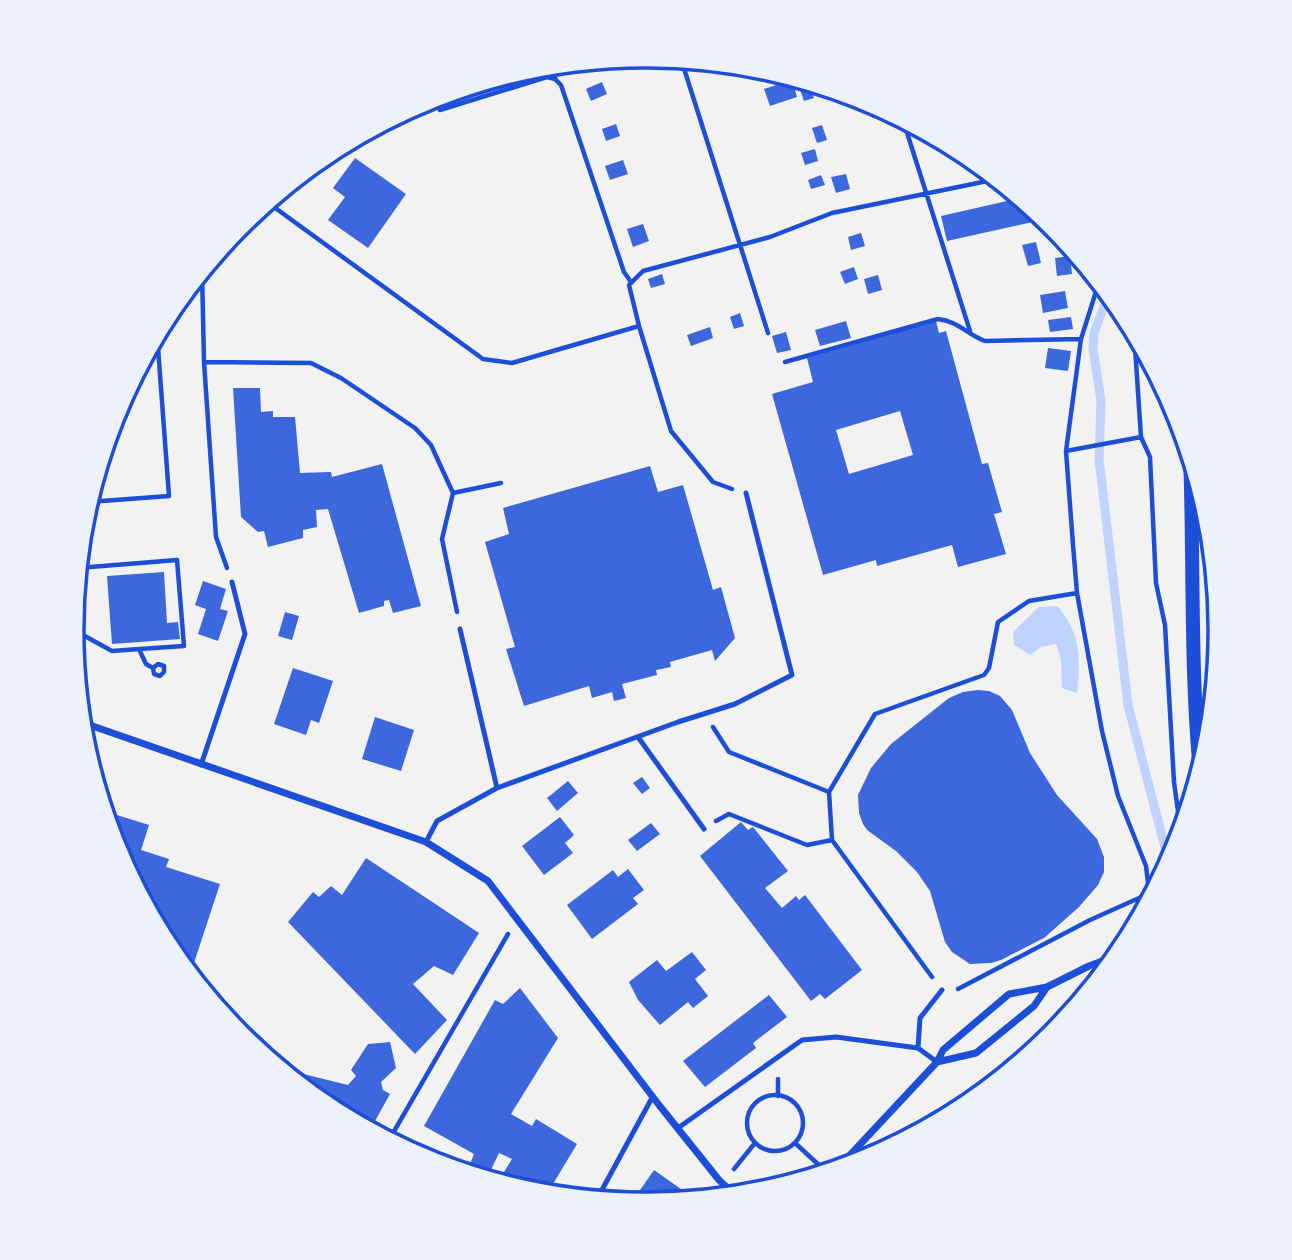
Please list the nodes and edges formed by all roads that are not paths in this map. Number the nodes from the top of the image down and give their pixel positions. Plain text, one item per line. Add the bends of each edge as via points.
1 (746, 493) road end
2 (1191, 493) edge
3 (232, 582) road end
4 (460, 629) road end
5 (93, 726) edge
6 (638, 737) junction
7 (1198, 737) edge
8 (201, 765) junction
9 (498, 788) junction
10 (704, 829) road end
11 (426, 842) junction
12 (1099, 962) edge
13 (1047, 987) junction
14 (942, 990) road end
15 (918, 1048) junction
16 (937, 1062) junction
17 (653, 1096) junction
18 (678, 1128) junction
19 (853, 1152) edge
20 (725, 1186) edge
21 (602, 1190) edge

1 - 6 lane via 792,675 735,704
2 - 7 main road
3 - 8 lane via 244,634
4 - 9 lane
5 - 8 street
6 - 9 lane
6 - 10 lane
8 - 11 street
9 - 11 lane via 437,821
11 - 17 street via 488,881
12 - 13 street
13 - 16 street via 1034,1006 976,1053
13 - 16 street via 1009,994 943,1050
14 - 15 lane via 920,1018
15 - 16 lane
15 - 18 lane via 836,1037 802,1040
16 - 19 street
17 - 18 street
17 - 21 lane
18 - 20 street

